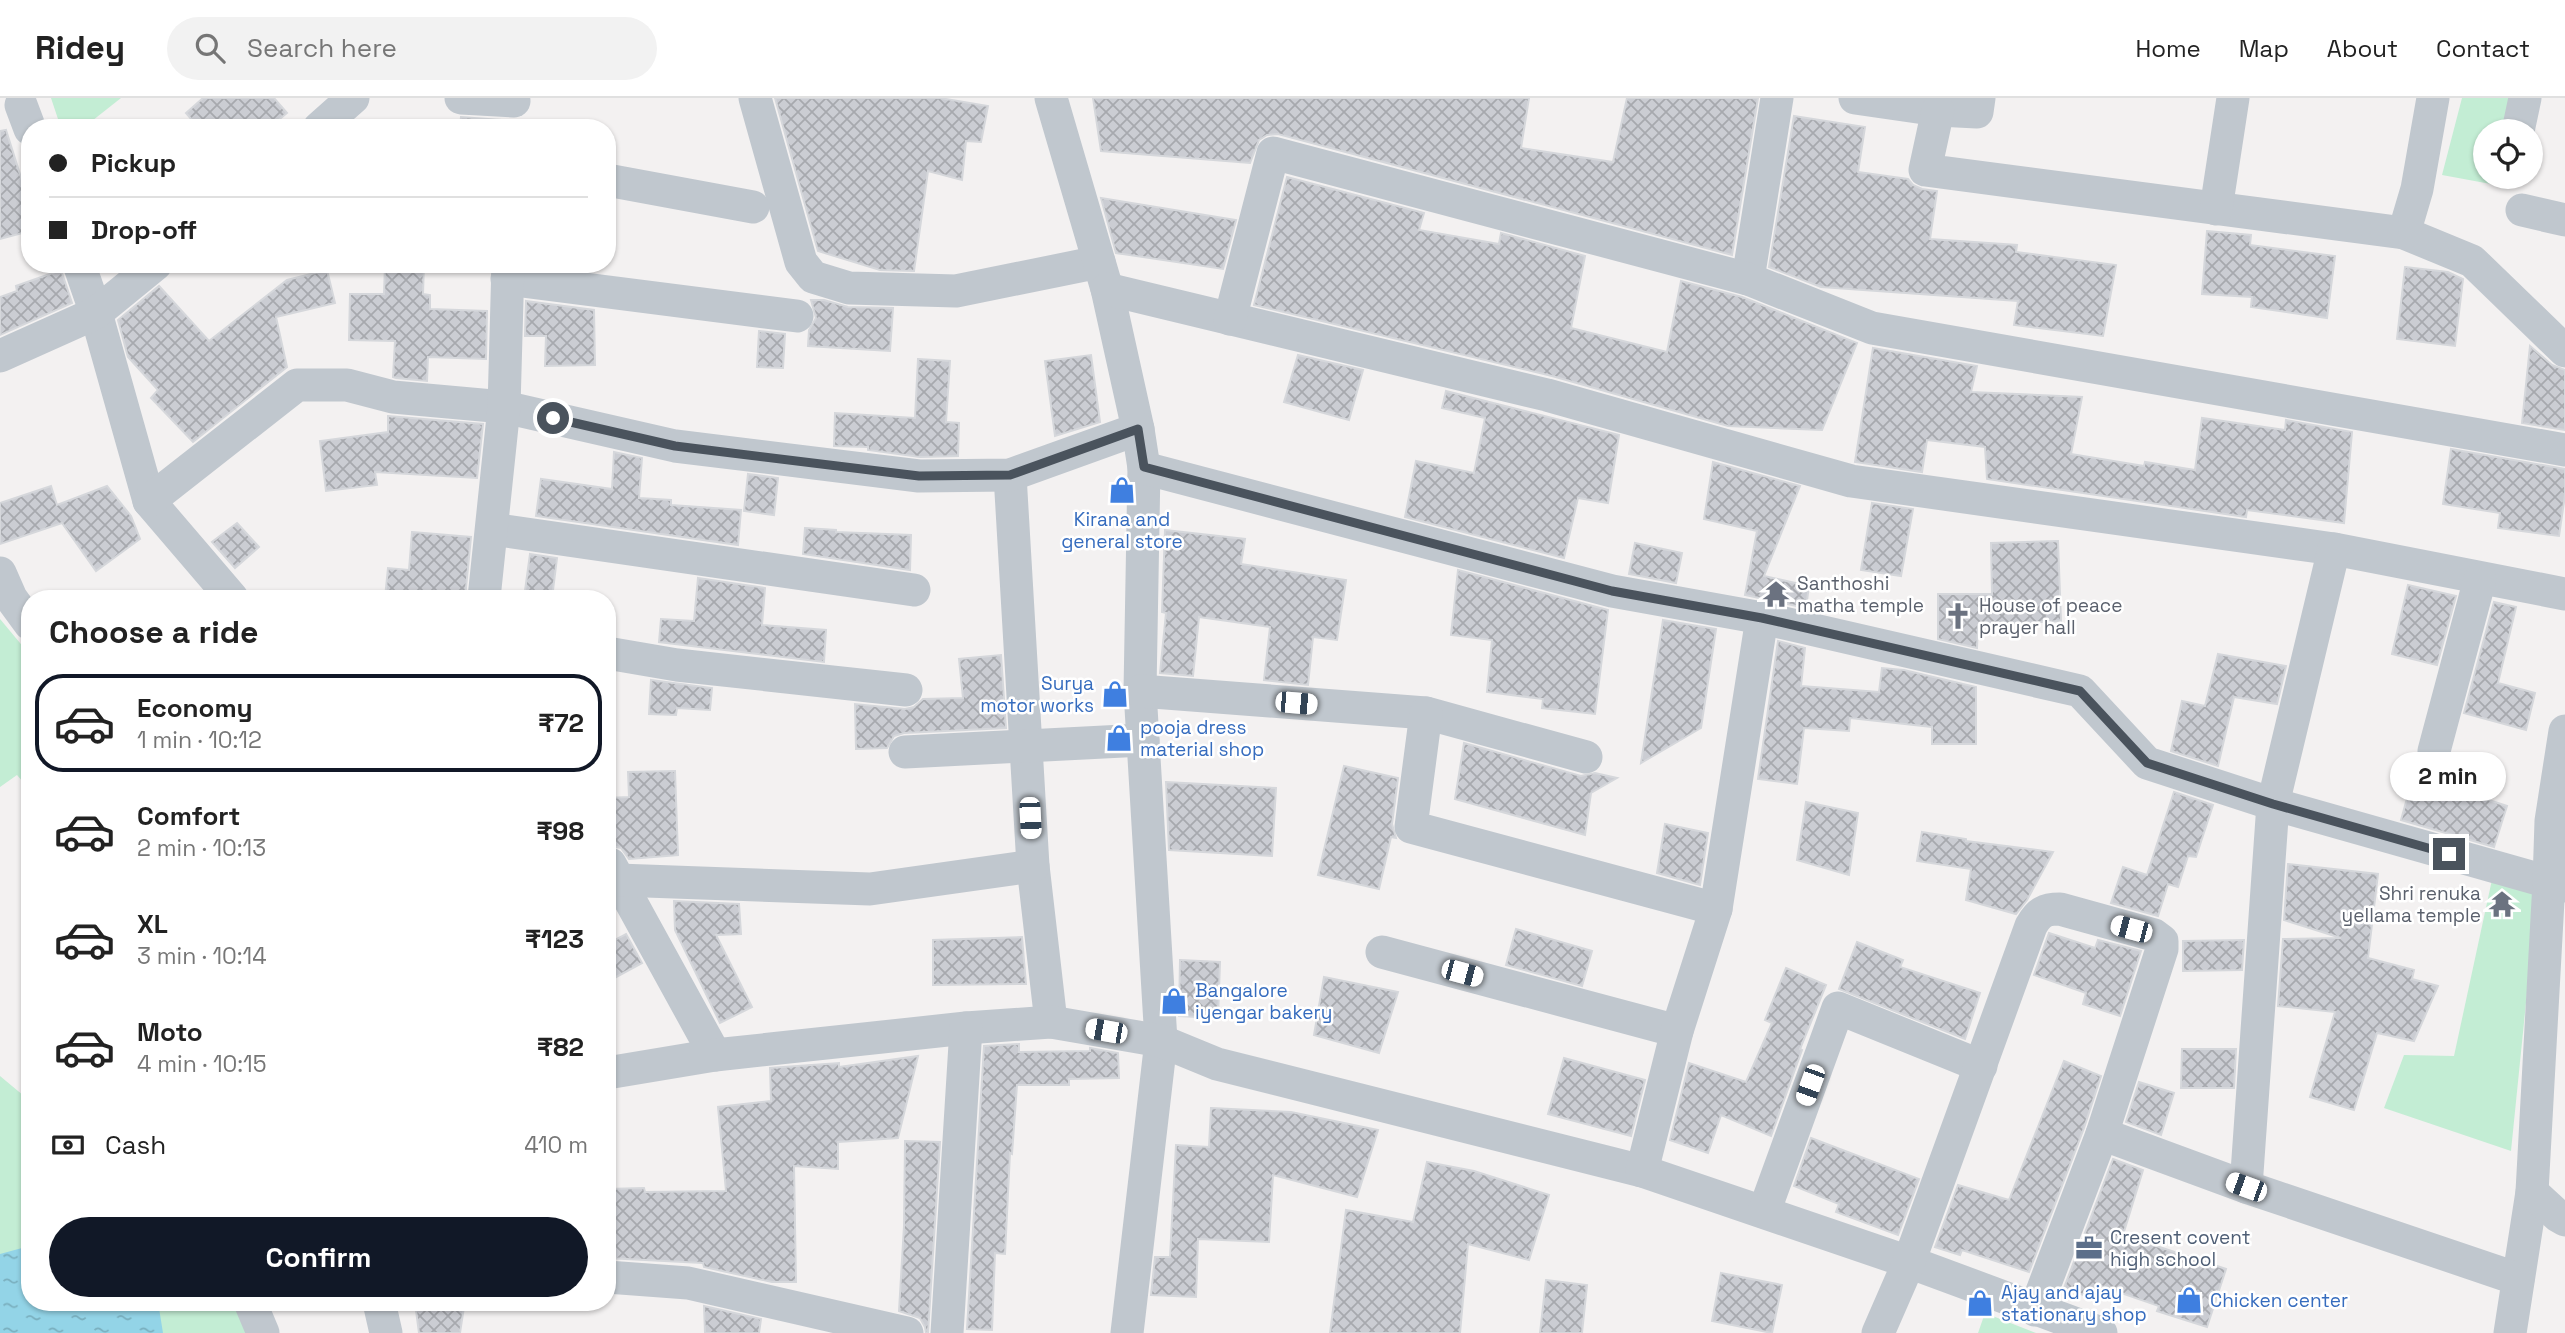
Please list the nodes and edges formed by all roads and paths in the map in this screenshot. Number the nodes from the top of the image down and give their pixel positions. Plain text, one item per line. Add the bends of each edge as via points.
1 (353, 98) edge
2 (461, 98) edge
3 (755, 98) edge
4 (1051, 98) edge
5 (1777, 98) edge
6 (1855, 98) edge
7 (1979, 98) edge
8 (2233, 98) edge
9 (2433, 98) edge
10 (2525, 98) edge
11 (514, 109) edge
12 (1938, 110) junction
13 (328, 119) edge
14 (2521, 119) edge
15 (616, 182) edge
16 (753, 207) dead end
17 (2216, 209) junction
18 (2522, 210) dead end
19 (2565, 220) edge
20 (2404, 233) junction
21 (82, 273) edge
22 (145, 273) edge
23 (508, 273) edge
24 (521, 273) edge
25 (1103, 276) junction
26 (1748, 279) junction
27 (96, 313) junction
28 (797, 316) dead end
29 (1230, 319) junction
30 (2565, 351) edge
31 (0, 356) edge
32 (504, 407) junction
33 (1138, 429) junction
34 (2565, 450) edge
35 (1144, 467) junction
36 (1010, 475) junction
37 (149, 500) junction
38 (492, 529) junction
39 (2334, 549) junction
40 (2480, 579) junction
41 (225, 590) edge
42 (485, 590) edge
43 (914, 590) dead end
44 (2565, 594) edge
45 (1762, 618) junction
46 (616, 655) edge
47 (906, 690) dead end
48 (1140, 691) junction
49 (1426, 713) junction
50 (2565, 732) edge
51 (1143, 740) junction
52 (1026, 747) junction
53 (2434, 751) dead end
54 (905, 752) dead end
55 (1586, 757) dead end
56 (2273, 804) junction
57 (1033, 866) junction
58 (616, 870) edge
59 (616, 875) edge
60 (2557, 884) edge
61 (1716, 909) junction
62 (1382, 952) dead end
63 (1051, 1022) junction
64 (966, 1028) junction
65 (1677, 1031) junction
66 (1161, 1041) junction
67 (715, 1055) junction
68 (1981, 1066) junction
69 (616, 1072) edge
70 (2102, 1134) junction
71 (1642, 1171) junction
72 (2246, 1187) junction
73 (2532, 1192) junction
74 (1763, 1212) junction
75 (2565, 1220) edge
76 (1909, 1262) junction
77 (616, 1278) edge
78 (2518, 1279) junction
79 (2035, 1310) junction
80 (254, 1311) edge
81 (381, 1311) edge
82 (263, 1333) edge
83 (386, 1333) edge
84 (907, 1333) edge
85 (947, 1333) edge
86 (1127, 1333) edge
87 (1878, 1333) edge
88 (2101, 1333) edge
89 (2510, 1333) edge

1 - 13 street
2 - 11 street
3 - 25 street via 802,262 813,277 849,288 956,291
4 - 25 street
5 - 26 street
6 - 12 street
7 - 12 street via 1977,112
8 - 17 street
9 - 20 street
10 - 14 street
12 - 17 street via 1925,170
15 - 16 street
17 - 20 street
18 - 19 street
20 - 30 street via 2473,261
21 - 27 street
22 - 27 street
23 - 32 street
24 - 28 street
25 - 29 street
25 - 33 street
26 - 29 street via 1273,153
26 - 34 street via 1872,328
27 - 31 street
27 - 37 street
29 - 39 street via 1547,396 1851,481
32 - 36 street via 675,446 919,476
32 - 37 street via 393,397 347,385 297,385
32 - 38 street
33 - 35 street
33 - 36 street
35 - 45 street via 1612,591
35 - 48 street
36 - 52 street
37 - 41 street
38 - 42 street
38 - 43 street
39 - 40 street
39 - 56 street
40 - 44 street
40 - 53 street
45 - 56 street via 2080,691 2147,763
45 - 61 street
46 - 47 street
48 - 49 street
48 - 51 street
49 - 55 street
49 - 61 street via 1411,827
50 - 60 street via 2552,821
51 - 52 street
51 - 66 street
52 - 54 street
52 - 57 street
56 - 60 street
56 - 72 street
57 - 58 street via 870,889
57 - 63 street
59 - 67 street
60 - 73 street
61 - 65 street
62 - 65 street
63 - 64 street
63 - 66 street
64 - 67 street
64 - 85 street
65 - 71 street
66 - 71 street via 1217,1064
66 - 86 street
67 - 69 street
68 - 70 street via 2037,915 2046,909 2060,909 2154,935 2162,941 2162,949
68 - 74 street via 1838,1009
68 - 76 street
70 - 72 street
70 - 79 street
71 - 74 street
72 - 78 street
73 - 75 street
73 - 78 street
74 - 76 street
76 - 79 street
76 - 87 street
77 - 84 street via 688,1283
78 - 89 street
79 - 88 street
80 - 82 street
81 - 83 street

